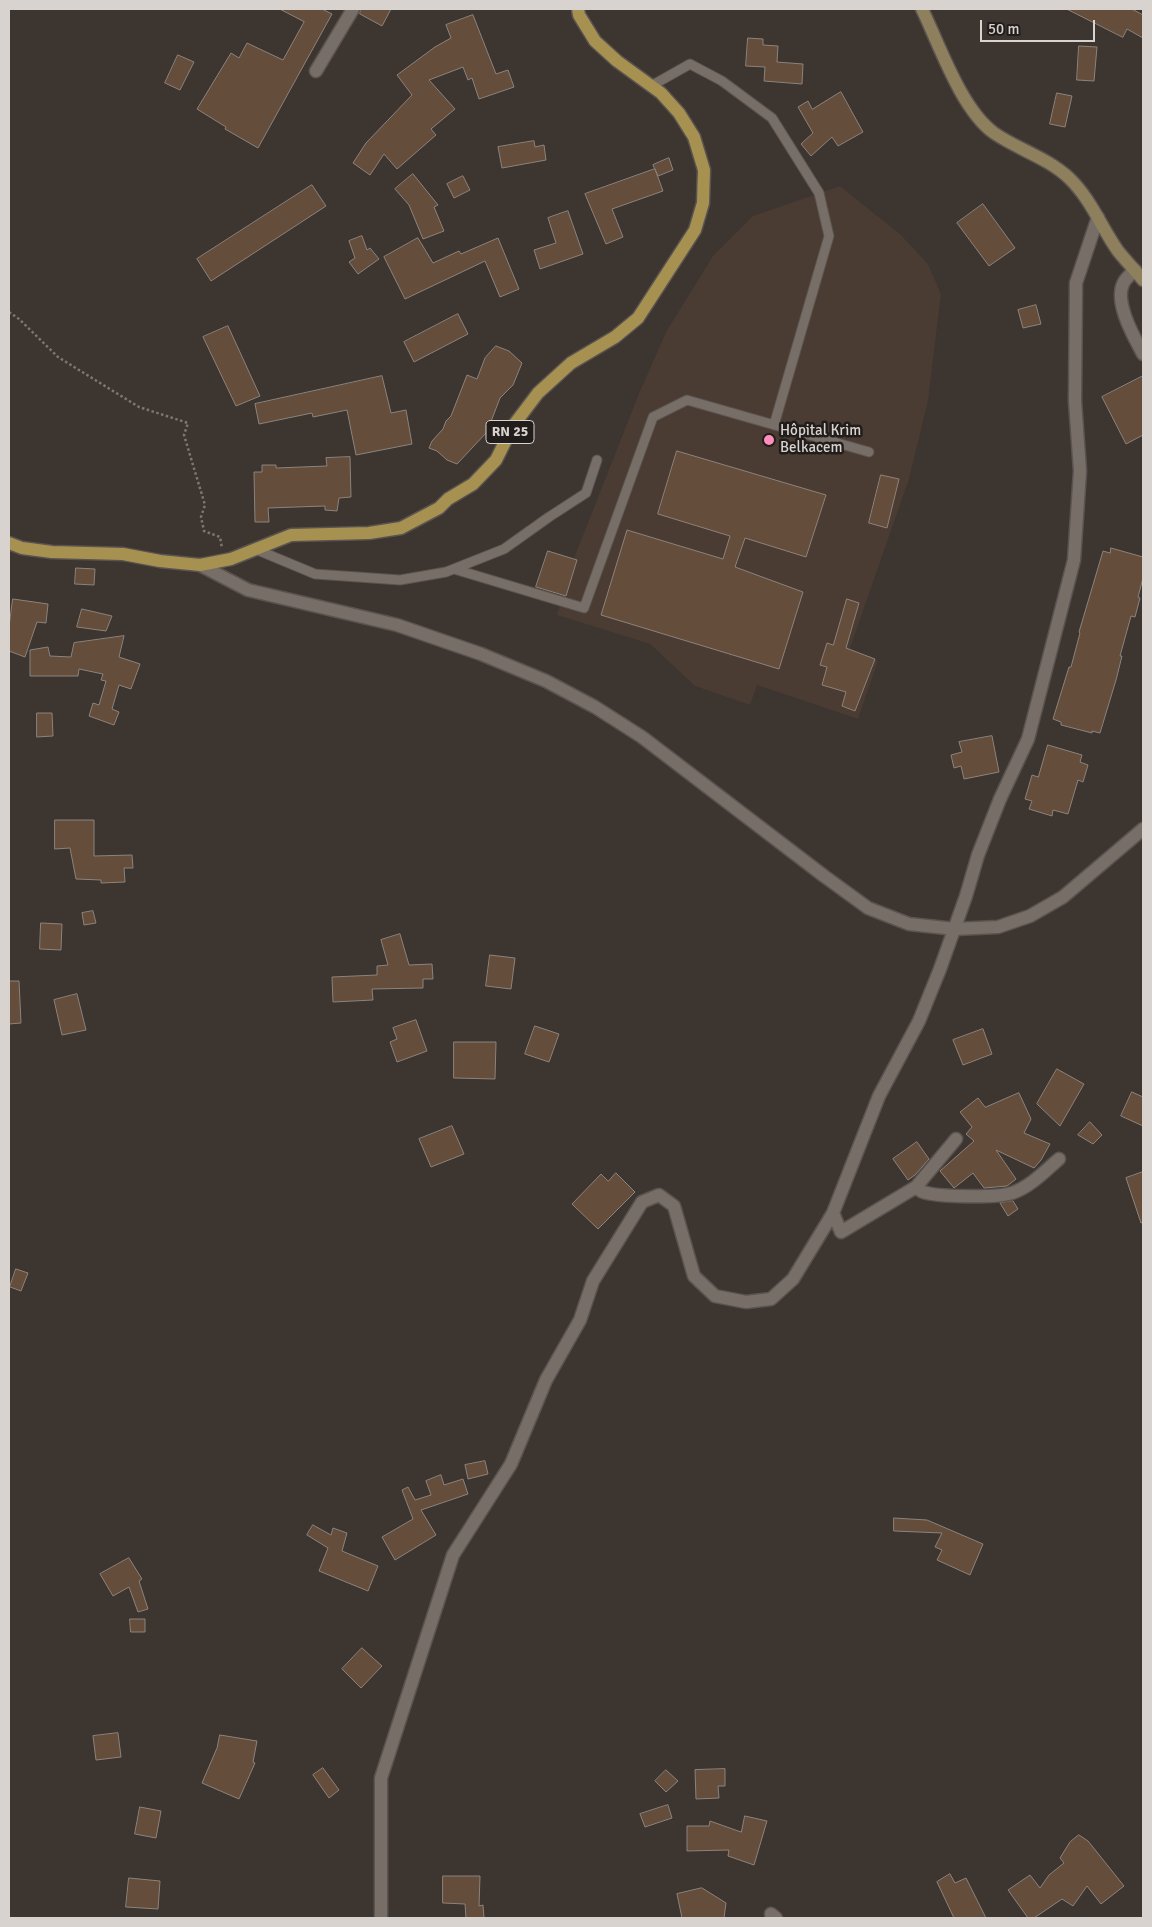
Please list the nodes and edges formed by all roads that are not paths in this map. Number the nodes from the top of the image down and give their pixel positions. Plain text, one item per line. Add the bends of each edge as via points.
1 (353, 9) edge
2 (578, 9) edge
3 (922, 9) edge
4 (316, 71) dead end
5 (651, 86) junction
6 (1098, 217) junction
7 (1139, 275) edge
8 (1143, 354) edge
9 (774, 425) junction
10 (869, 452) dead end
11 (596, 460) dead end
12 (9, 542) edge
13 (254, 549) junction
14 (200, 565) junction
15 (454, 569) junction
16 (1143, 829) edge
17 (955, 929) junction
18 (956, 1139) dead end
19 (1059, 1159) dead end
20 (916, 1187) junction
21 (833, 1213) junction
22 (381, 1918) edge

1 - 4 street
2 - 5 main road, RN 25 via 595,41
3 - 6 main road via 967,103 980,121 995,134 1051,164 1068,177 1084,194
5 - 9 lane via 690,64 722,81 772,118 819,194 829,236
5 - 13 main road, RN 25 via 679,113 694,137 704,170 703,203 695,230 638,318 615,337 571,363 538,393 513,426 496,460 473,484 439,508 401,528 369,533 292,535
6 - 7 main road
6 - 17 street via 1076,283 1075,401 1080,471 1074,560 1028,739 978,855
7 - 8 street via 1123,283 1122,296 1126,323
9 - 10 lane
9 - 15 lane via 687,400 653,417 584,608
11 - 15 lane via 586,493 504,549
12 - 14 main road, RN 25 via 22,548 52,552 123,554
13 - 14 main road, RN 25
13 - 15 lane via 315,574 400,580
14 - 17 street via 248,590 397,625 546,681 642,737 868,908 909,924
16 - 17 street via 1063,897 1030,916 998,927
17 - 21 street via 919,1021 879,1096
18 - 20 street
19 - 20 street via 1012,1194 950,1195 922,1192
20 - 21 street via 841,1232
21 - 22 street via 793,1279 771,1299 746,1302 715,1296 694,1276 674,1206 659,1195 642,1202 593,1281 580,1320 546,1380 511,1464 453,1555 381,1778

